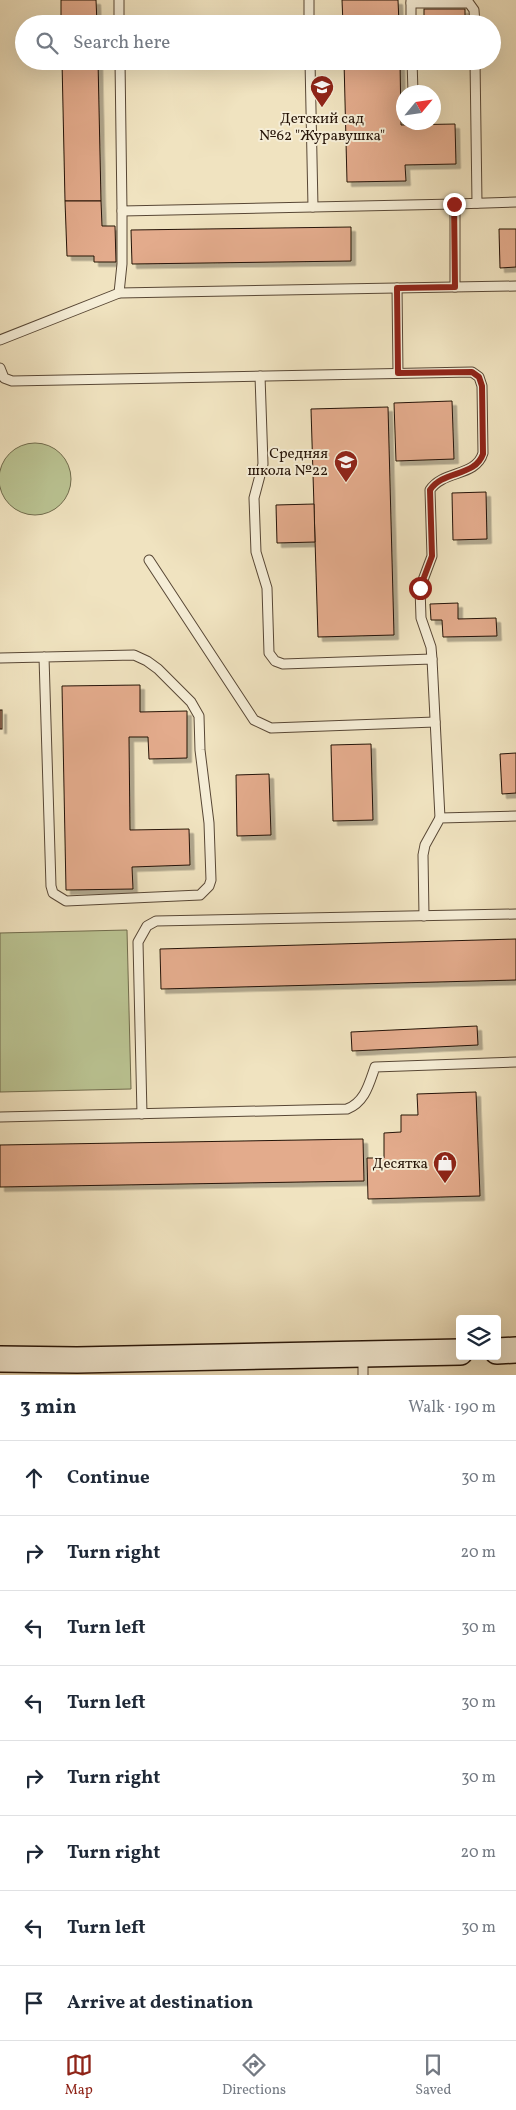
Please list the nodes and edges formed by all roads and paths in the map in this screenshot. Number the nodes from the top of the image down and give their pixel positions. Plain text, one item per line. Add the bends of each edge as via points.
1 (119, 0) edge
2 (309, 0) edge
3 (411, 1) edge
4 (119, 15) edge
5 (309, 15) edge
6 (411, 15) edge
7 (474, 15) edge
8 (120, 70) edge
9 (310, 70) edge
10 (412, 70) edge
11 (475, 70) edge
12 (413, 85) edge
13 (516, 202) edge
14 (477, 203) junction
15 (454, 204) junction
16 (313, 207) junction
17 (122, 211) junction
18 (516, 286) edge
19 (455, 287) junction
20 (397, 288) junction
21 (119, 293) junction
22 (0, 340) edge
23 (0, 368) edge
24 (398, 373) junction
25 (260, 376) junction
26 (149, 560) dead end
27 (0, 658) edge
28 (44, 658) junction
29 (432, 659) junction
30 (435, 722) junction
31 (516, 816) edge
32 (440, 818) junction
33 (516, 914) edge
34 (424, 916) junction
35 (516, 1062) edge
36 (142, 1114) junction
37 (0, 1117) edge
38 (516, 1350) edge
39 (501, 1351) edge
40 (456, 1352) edge
41 (0, 1359) edge
42 (363, 1364) edge

1 - 4 lane
2 - 5 lane
3 - 6 lane
3 - 7 lane via 469,3
8 - 17 lane
9 - 16 lane
10 - 12 lane
11 - 14 lane
13 - 14 lane
14 - 15 lane
15 - 16 lane
15 - 19 lane
16 - 17 lane
17 - 21 lane
18 - 19 lane
19 - 20 lane
20 - 21 lane
20 - 24 lane
21 - 22 lane
23 - 25 lane via 4,378 12,381
24 - 25 lane
24 - 29 lane via 472,372 479,377 482,386 483,454 480,462 475,467 437,481 430,490 432,556 420,588 421,618 432,647
25 - 29 lane via 263,464 254,498 256,552 267,588 269,653 275,661 283,664
26 - 30 lane via 254,720 261,725 271,728
27 - 28 lane
28 - 28 lane via 134,655 147,660 191,702 199,716 209,823 211,880 200,895 66,901 54,893 51,886
29 - 30 lane
30 - 32 lane
31 - 32 lane
32 - 34 lane via 423,855
33 - 34 lane
34 - 36 lane via 156,921 147,926 138,942
35 - 36 lane via 375,1067 364,1096 354,1107 347,1109
36 - 37 lane
38 - 39 main road
40 - 42 main road
41 - 42 main road

